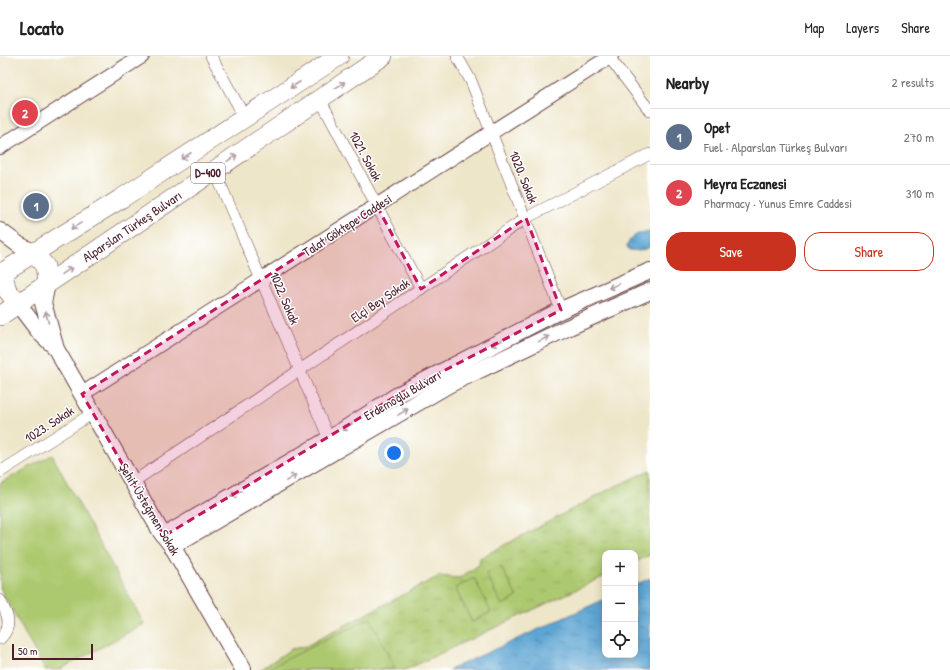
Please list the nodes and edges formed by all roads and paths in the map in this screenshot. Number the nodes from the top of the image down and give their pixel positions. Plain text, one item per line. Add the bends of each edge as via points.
1 (142, 56) edge
2 (212, 56) edge
3 (339, 56) edge
4 (384, 56) edge
5 (457, 56) edge
6 (610, 57) edge
7 (320, 99) junction
8 (650, 111) edge
9 (245, 118) junction
10 (491, 133) junction
11 (0, 147) edge
12 (650, 154) edge
13 (214, 169) junction
14 (377, 206) junction
15 (526, 218) junction
16 (0, 231) edge
17 (33, 252) junction
18 (1, 270) edge
19 (650, 271) edge
20 (262, 279) junction
21 (48, 284) junction
22 (421, 289) junction
23 (650, 291) edge
24 (18, 304) junction
25 (561, 310) junction
26 (0, 316) edge
27 (56, 349) junction
28 (300, 371) junction
29 (82, 394) junction
30 (93, 413) junction
31 (329, 439) junction
32 (0, 472) edge
33 (133, 482) junction
34 (168, 541) junction
35 (0, 600) edge
36 (0, 639) edge
37 (243, 669) dead end

1 - 11 street
2 - 9 street
3 -> 9 highway, D-400
7 -> 4 highway, Alparslan Türkeş Bulvarı / D-400
5 - 10 street, 1020. Sokak via 471,81
6 - 8 street
6 - 10 street, Talat Göktepe Caddesi
13 -> 7 highway, Alparslan Türkeş Bulvarı / D-400
7 - 14 street, 1021. Sokak
9 -> 17 highway, D-400
10 - 14 street, Talat Göktepe Caddesi
10 - 15 street, 1020. Sokak
12 - 15 street, Elçi Bey Sokak
13 - 20 street, 1022. Sokak
21 -> 13 highway, Alparslan Türkeş Bulvarı / D-400
14 - 20 street, Talat Göktepe Caddesi
14 - 22 street, 1021. Sokak
15 - 22 street, Elçi Bey Sokak
15 - 25 street, 1020. Sokak
16 - 17 main road
17 - 18 highway, D-400
17 - 21 highway via 45,266
18 - 24 highway via 7,290
19 -> 25 main road, Erdemoğlu Bulvarı
20 - 28 street, 1022. Sokak
20 - 29 street, Talat Göktepe Caddesi
21 - 24 highway, Alparslan Türkeş Bulvarı / D-400
27 -> 21 main road, Şehit Üsteğmen Sokak via 43,303
22 - 28 street, Elçi Bey Sokak
34 -> 23 main road, Erdemoğlu Bulvarı via 448,385
24 - 26 highway, Alparslan Türkeş Bulvarı / D-400
24 - 27 main road, Şehit Üsteğmen Sokak
25 -> 31 main road, Erdemoğlu Bulvarı via 401,393
27 - 29 main road, Şehit Üsteğmen Sokak
28 - 31 street, 1022. Sokak
28 - 33 street, Elçi Bey Sokak
29 - 30 main road, Şehit Üsteğmen Sokak
30 - 32 street, 1023. Sokak
30 - 33 main road, Şehit Üsteğmen Sokak
31 -> 34 main road, Erdemoğlu Bulvarı
33 - 34 main road, Şehit Üsteğmen Sokak
34 - 37 main road, Şehit Üsteğmen Sokak
35 - 36 street via 8,623 7,632

